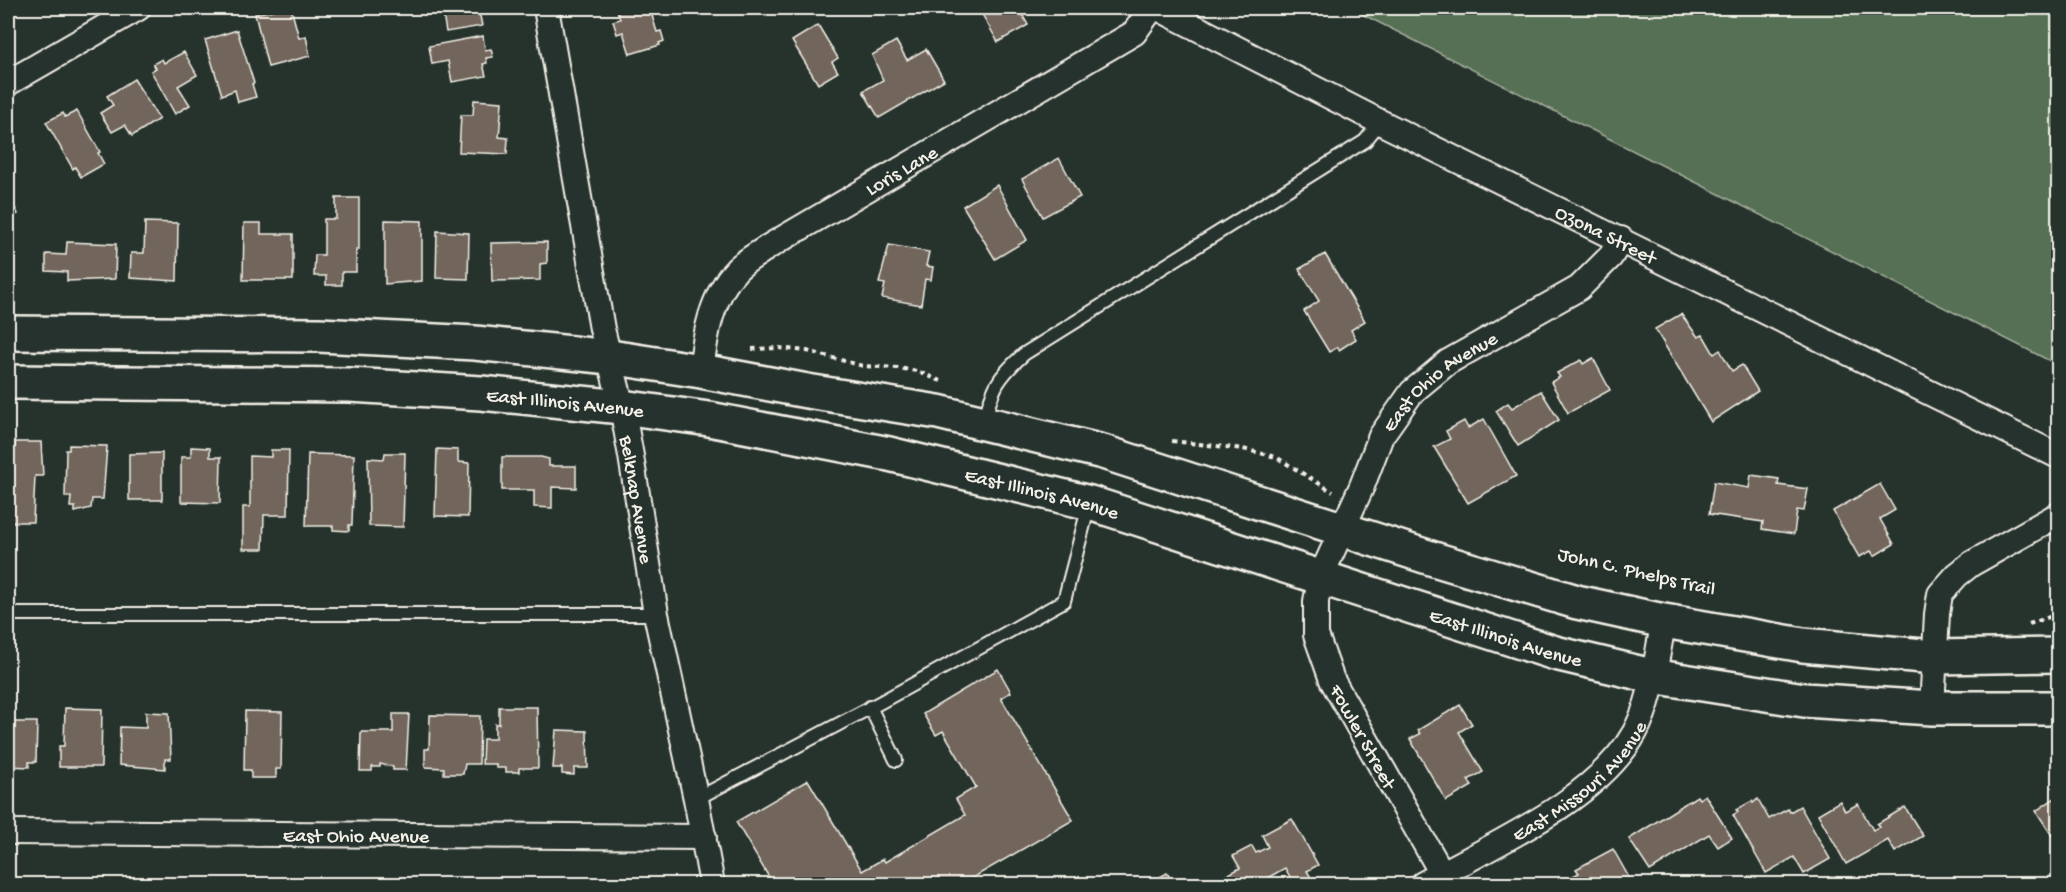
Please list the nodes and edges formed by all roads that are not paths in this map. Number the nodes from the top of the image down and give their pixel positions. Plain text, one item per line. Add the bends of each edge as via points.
1 (138, 8) edge
2 (546, 8) edge
3 (1152, 8) edge
4 (1158, 8) edge
5 (8, 83) edge
6 (1380, 122) junction
7 (1621, 239) junction
8 (8, 333) edge
9 (609, 357) junction
10 (701, 371) junction
11 (8, 382) edge
12 (622, 407) junction
13 (984, 423) junction
14 (1102, 452) junction
15 (2058, 456) edge
16 (1090, 504) junction
17 (2058, 515) edge
18 (1341, 529) junction
19 (1321, 576) junction
20 (8, 614) edge
21 (656, 614) junction
22 (1664, 621) junction
23 (2058, 655) edge
24 (1934, 657) junction
25 (1652, 676) junction
26 (870, 707) junction
27 (1932, 708) junction
28 (2058, 708) edge
29 (896, 760) dead end
30 (696, 799) junction
31 (8, 832) edge
32 (704, 837) junction
33 (1438, 881) edge
34 (712, 885) edge

1 - 5 street
2 - 9 street, Belknap Avenue
3 - 10 street, Loris Lane via 1134,33 768,247 737,269 716,300
4 - 6 street, Ozona Street
6 - 7 street, Ozona Street
6 - 13 lane via 1365,141 1024,354 997,382
7 - 15 street, Ozona Street
7 - 18 street, East Ohio Avenue via 1611,256 1579,288 1448,362 1412,392 1381,435
8 - 9 main road via 319,335 475,343
9 - 10 main road
9 - 12 street, Belknap Avenue
10 - 13 main road
11 - 12 main road, East Illinois Avenue via 350,385
12 - 16 main road, East Illinois Avenue via 709,419 889,454
12 - 21 street, Belknap Avenue
13 - 14 main road
14 - 16 main road
14 - 18 main road
16 - 19 main road, East Illinois Avenue
16 - 26 lane via 1064,601
17 - 24 street via 1971,564 1940,594
18 - 19 street, East Ohio Avenue
18 - 22 main road via 1577,602
19 - 25 main road, East Illinois Avenue via 1555,653
19 - 33 street, Fowler Street via 1316,635 1332,680
20 - 21 lane
21 - 30 street, Belknap Avenue
22 - 24 main road via 1803,645
22 - 25 street, East Missouri Avenue
23 - 24 main road
24 - 27 street
25 - 27 main road, East Illinois Avenue via 1804,700
25 - 33 street, East Missouri Avenue via 1635,731 1616,760 1566,804
26 - 29 lane
26 - 30 lane
27 - 28 main road, East Illinois Avenue
30 - 32 street, Belknap Avenue
31 - 32 street, East Ohio Avenue
32 - 34 street, Belknap Avenue

